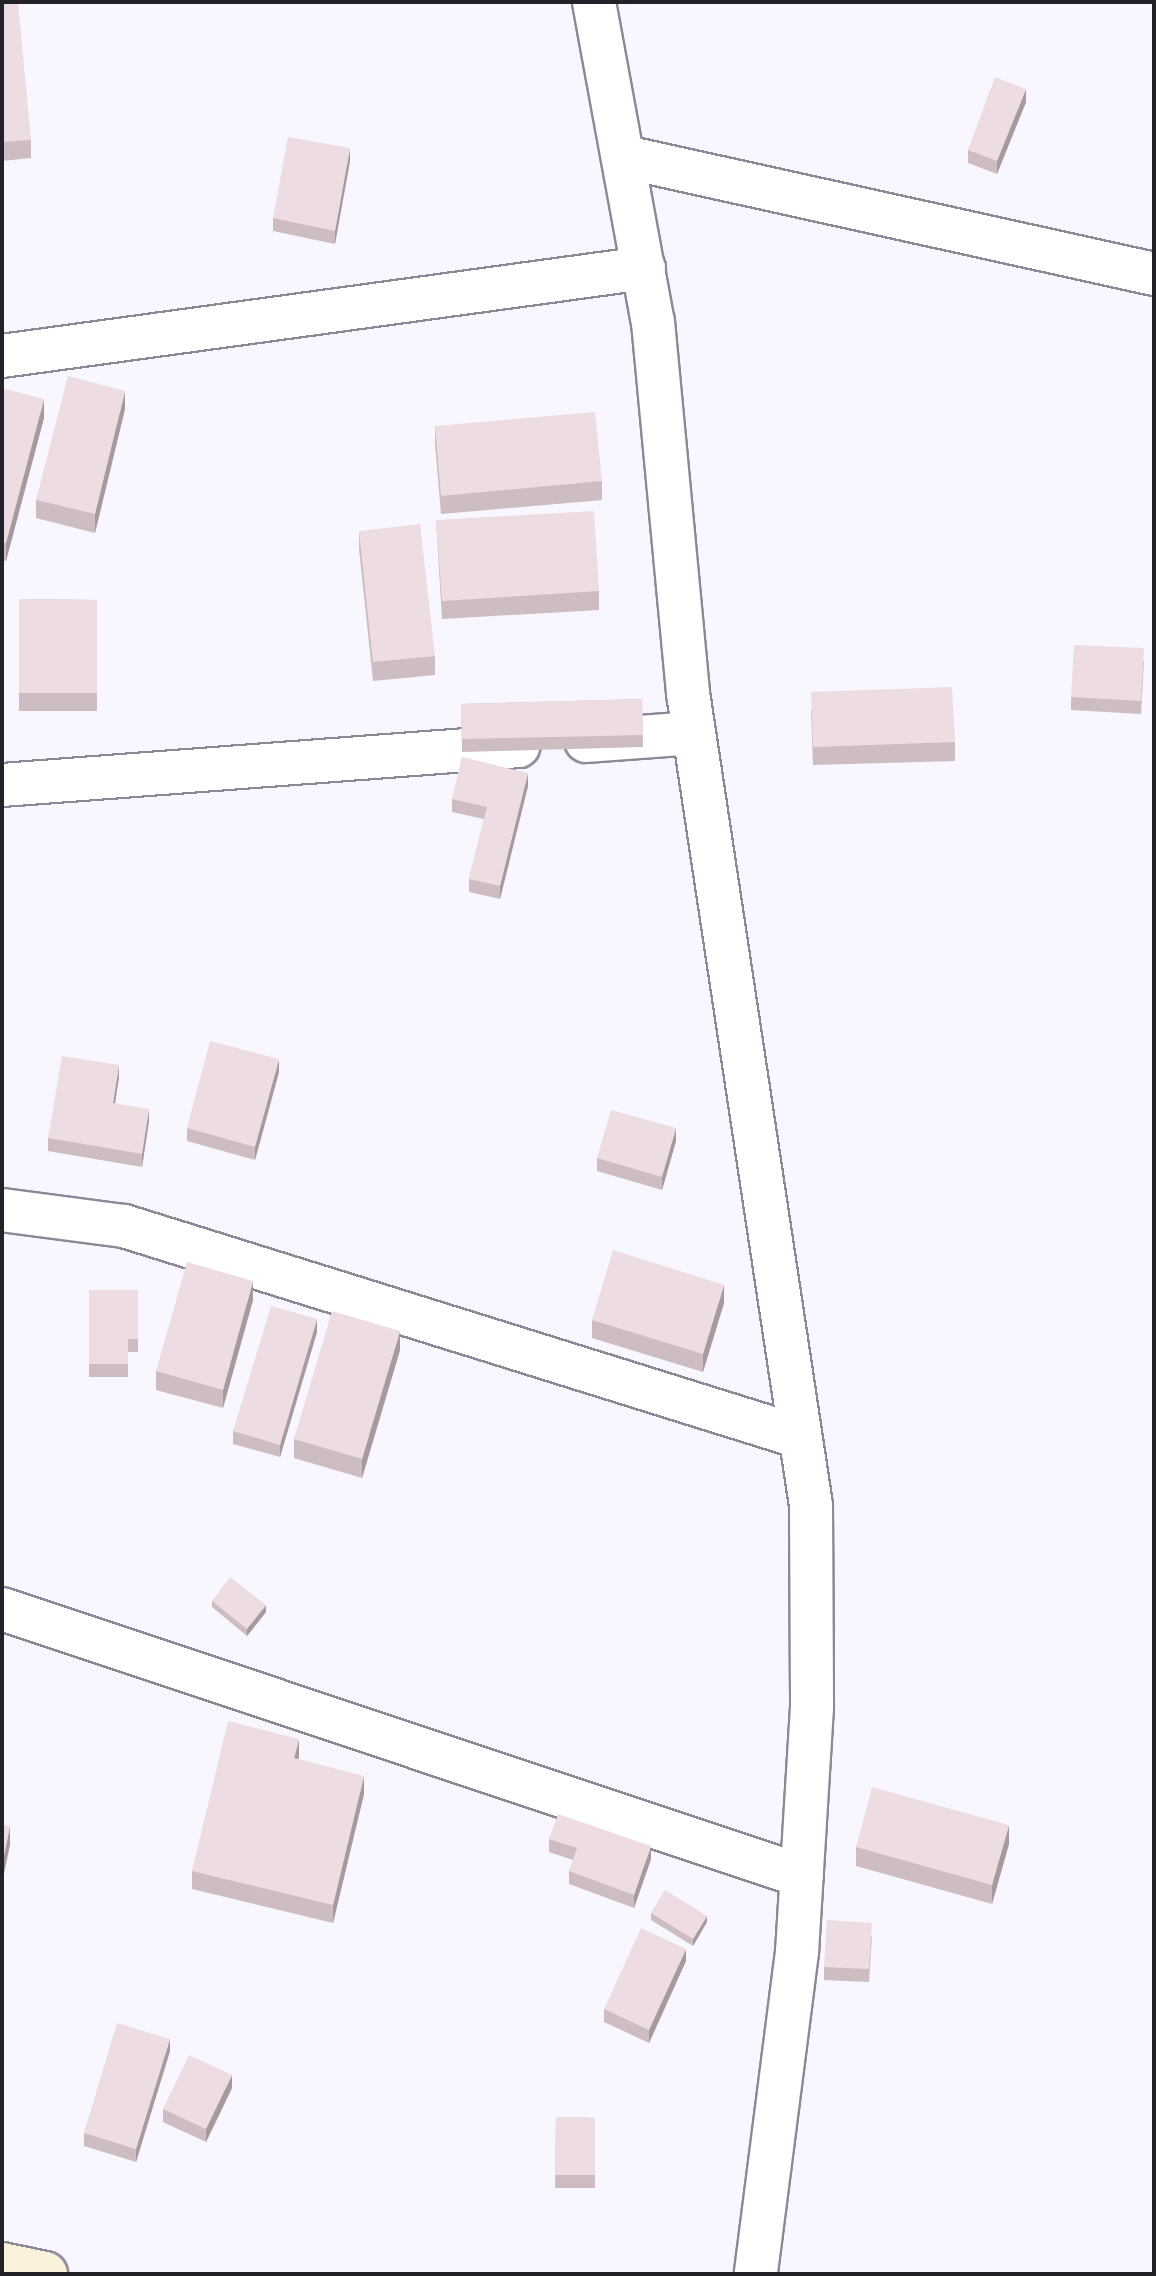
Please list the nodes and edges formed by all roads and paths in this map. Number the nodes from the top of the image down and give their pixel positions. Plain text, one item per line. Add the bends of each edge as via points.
1 (594, 2) edge
2 (625, 157) junction
3 (644, 268) junction
4 (1154, 274) edge
5 (2, 356) edge
6 (694, 733) junction
7 (2, 785) edge
8 (2, 1210) edge
9 (800, 1437) junction
10 (2, 1609) edge
11 (802, 1876) junction
12 (2, 2265) edge
13 (45, 2274) edge
14 (756, 2274) edge

1 - 2 street
2 - 3 street
2 - 4 street
3 - 5 street
3 - 6 street
6 - 7 street
6 - 9 street
8 - 9 street via 124,1226
9 - 11 street via 811,1505 812,1583 812,1707
10 - 11 street
11 - 14 street
12 - 13 street

